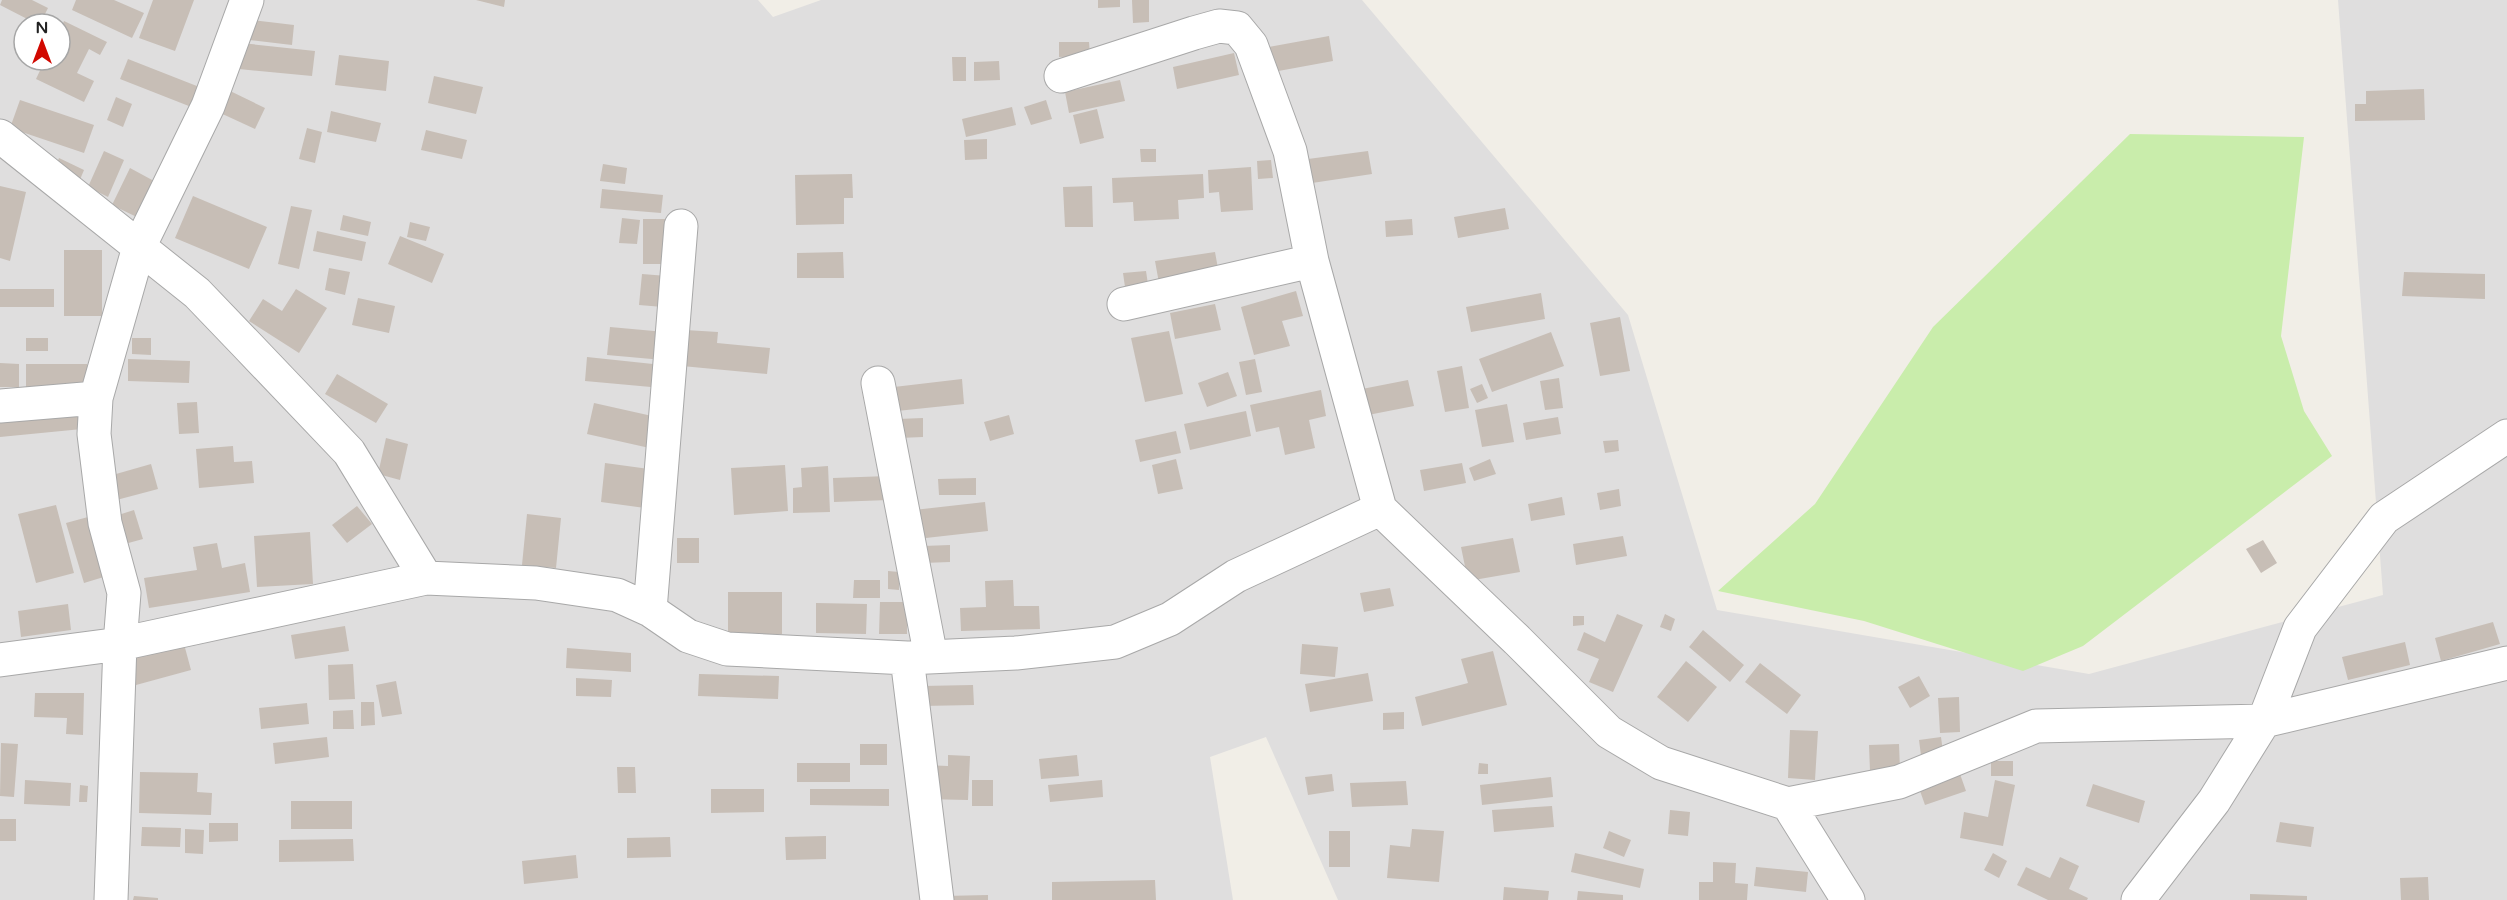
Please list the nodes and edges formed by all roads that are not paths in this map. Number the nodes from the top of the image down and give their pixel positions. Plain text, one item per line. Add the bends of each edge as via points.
1 (247, 0) edge
2 (1060, 76) dead end
3 (0, 136) edge
4 (681, 226) dead end
5 (139, 247) junction
6 (1312, 261) junction
7 (1124, 304) dead end
8 (878, 382) dead end
9 (96, 398) junction
10 (0, 406) edge
11 (2507, 436) edge
12 (1380, 509) junction
13 (426, 578) junction
14 (650, 610) junction
15 (120, 644) junction
16 (919, 657) junction
17 (0, 660) edge
18 (2507, 663) edge
19 (2264, 721) junction
20 (1788, 804) junction
21 (111, 900) edge
22 (937, 900) edge
23 (1848, 900) edge
24 (2138, 900) edge

1 - 5 street via 208,106
2 - 6 street via 1219,26 1237,28 1251,45 1290,151
3 - 5 street
4 - 14 street
5 - 9 street
5 - 13 street via 197,293 349,452
6 - 7 street
6 - 12 street
8 - 16 street
9 - 10 street
9 - 15 street via 94,434 105,523 124,593
11 - 19 street via 2384,518 2300,628
12 - 16 street via 1236,576 1170,619 1115,642
12 - 20 street via 1609,732 1661,763
13 - 14 street via 536,582 617,596
13 - 15 street
14 - 16 street via 688,636 727,649
15 - 17 street
15 - 21 street
16 - 22 street via 932,880
18 - 19 street
19 - 20 street via 2036,726 1899,782
19 - 24 street via 2214,801
20 - 23 street

